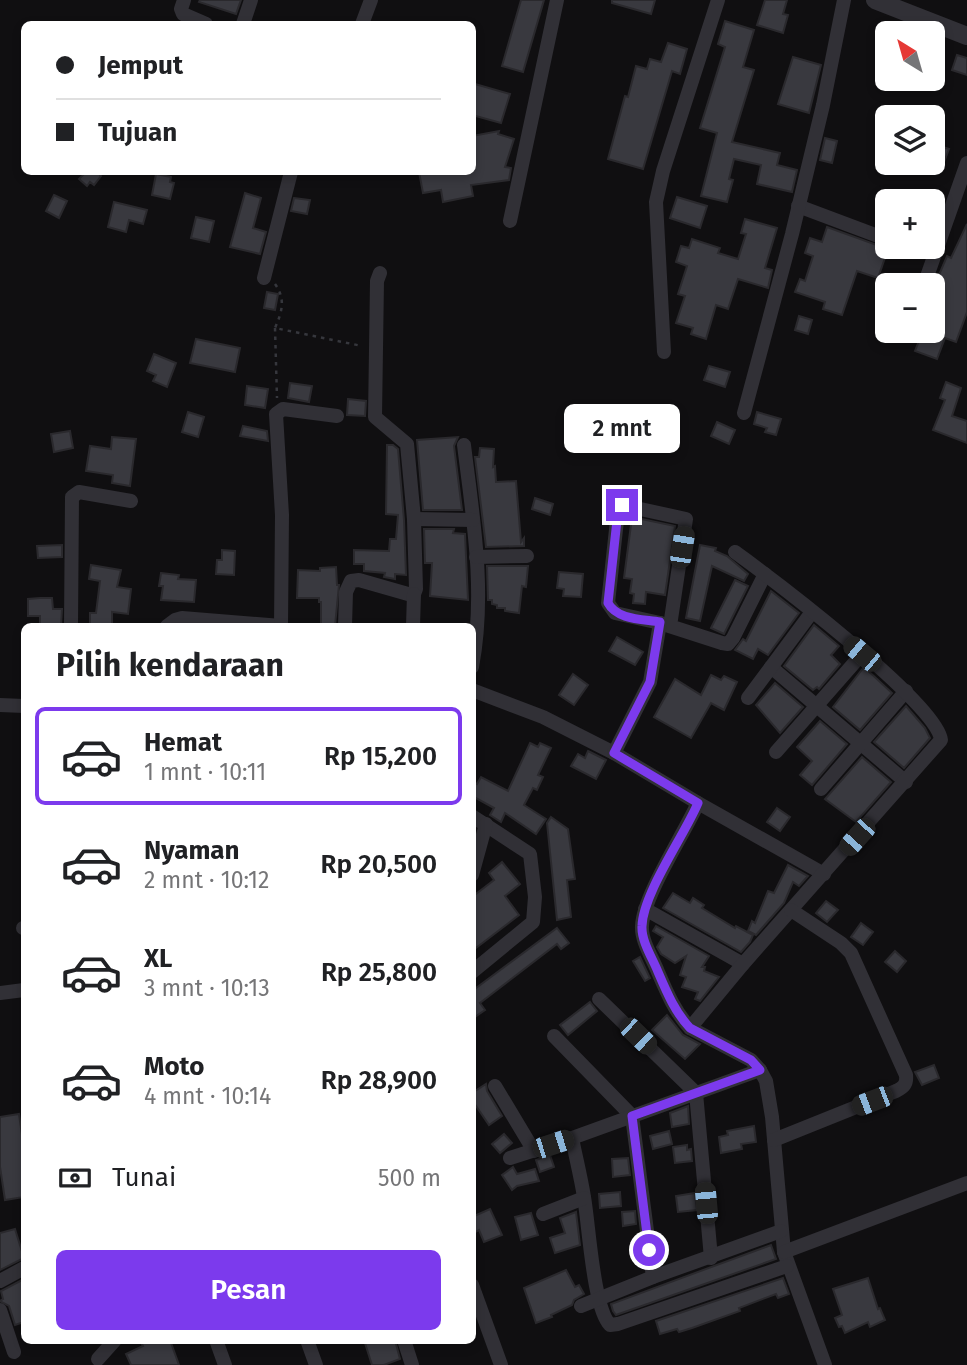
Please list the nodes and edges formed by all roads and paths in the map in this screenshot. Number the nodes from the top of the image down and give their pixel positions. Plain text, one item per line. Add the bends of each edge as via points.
1 (184, 0) edge
2 (251, 0) edge
3 (371, 0) edge
4 (557, 0) edge
5 (718, 0) edge
6 (844, 0) edge
7 (875, 0) edge
8 (196, 21) edge
9 (244, 21) edge
10 (363, 21) edge
11 (967, 36) edge
12 (967, 163) edge
13 (290, 175) edge
14 (798, 206) junction
15 (510, 221) dead end
16 (875, 235) edge
17 (380, 273) dead end
18 (928, 273) edge
19 (264, 278) joint
20 (275, 328) junction
21 (376, 349) junction
22 (664, 352) dead end
23 (277, 412) junction
24 (744, 413) dead end
25 (337, 416) dead end
26 (464, 445) dead end
27 (131, 501) dead end
28 (414, 519) junction
29 (472, 520) junction
30 (735, 552) dead end
31 (527, 556) dead end
32 (476, 557) junction
33 (765, 574) junction
34 (414, 594) junction
35 (812, 612) junction
36 (71, 623) edge
37 (171, 623) edge
38 (244, 623) edge
39 (281, 623) edge
40 (345, 623) edge
41 (413, 623) edge
42 (665, 624) junction
43 (476, 637) edge
44 (862, 654) junction
45 (771, 667) junction
46 (906, 691) junction
47 (476, 692) edge
48 (748, 698) dead end
49 (0, 705) edge
50 (21, 706) edge
51 (815, 707) junction
52 (860, 744) junction
53 (776, 751) dead end
54 (614, 753) junction
55 (906, 782) junction
56 (821, 789) dead end
57 (698, 803) junction
58 (476, 818) edge
59 (486, 824) junction
60 (476, 860) edge
61 (824, 874) junction
62 (646, 909) junction
63 (791, 910) junction
64 (743, 964) junction
65 (476, 969) edge
66 (21, 990) edge
67 (0, 993) edge
68 (599, 999) dead end
69 (690, 1028) junction
70 (554, 1036) dead end
71 (760, 1070) junction
72 (495, 1086) dead end
73 (695, 1093) junction
74 (632, 1116) junction
75 (572, 1138) junction
76 (774, 1140) junction
77 (534, 1151) junction
78 (510, 1158) dead end
79 (967, 1183) edge
80 (584, 1198) junction
81 (543, 1214) dead end
82 (781, 1231) junction
83 (711, 1258) junction
84 (785, 1259) junction
85 (21, 1270) edge
86 (653, 1277) junction
87 (0, 1282) edge
88 (476, 1296) edge
89 (598, 1298) junction
90 (581, 1306) dead end
91 (0, 1310) edge
92 (111, 1344) edge
93 (217, 1344) edge
94 (308, 1344) edge
95 (405, 1344) edge
96 (14, 1352) dead end
97 (98, 1359) dead end
98 (225, 1365) edge
99 (316, 1365) edge
100 (412, 1365) edge
101 (501, 1365) edge
102 (825, 1365) edge

1 - 8 street via 183,14
2 - 9 street
3 - 10 street
4 - 15 street
5 - 22 street via 656,202
6 - 14 street
7 - 11 street
12 - 18 street
13 - 19 street
14 - 16 street
14 - 24 street
17 - 21 street
19 - 20 path via 281,293 283,307
20 - 21 path
20 - 23 path
21 - 28 street via 375,417 407,444
23 - 25 street
23 - 39 street
26 - 29 street
27 - 36 street via 79,492 72,497
28 - 29 street
28 - 34 street
29 - 32 street
30 - 33 street
31 - 32 street
32 - 43 street
33 - 35 street
33 - 42 street via 730,643
34 - 40 street via 351,581
34 - 41 street
35 - 44 street
35 - 45 street
37 - 38 street via 182,618
42 - 42 street via 686,519 622,505 608,603 619,614
42 - 54 street via 650,682
44 - 46 street
44 - 51 street
45 - 48 street
45 - 51 street
46 - 52 street
46 - 55 street via 941,736 940,744
47 - 54 street via 544,717
49 - 50 street
51 - 52 street
51 - 53 street
52 - 55 street
52 - 56 street
54 - 57 street
55 - 61 street
57 - 61 street
57 - 62 street
58 - 59 street
59 - 60 street
59 - 65 street via 530,855 536,914 529,926
61 - 63 street
62 - 64 street
62 - 69 street via 644,939 669,999
63 - 64 street
63 - 76 street via 851,953 906,1082 896,1091
64 - 69 street
66 - 67 street
68 - 73 street
69 - 71 street via 751,1060
70 - 74 street
71 - 73 street
71 - 76 street via 768,1088
72 - 77 street
73 - 74 street
73 - 83 street
74 - 75 street
74 - 86 street
75 - 77 street
75 - 80 street
76 - 82 street
77 - 78 street
79 - 84 street
80 - 81 street
80 - 89 street
82 - 83 street
82 - 84 street
83 - 86 street
84 - 89 street via 612,1325
84 - 102 street
85 - 87 street
86 - 89 street
88 - 101 street
89 - 90 street
91 - 96 street
92 - 97 street
93 - 98 street
94 - 99 street
95 - 100 street

